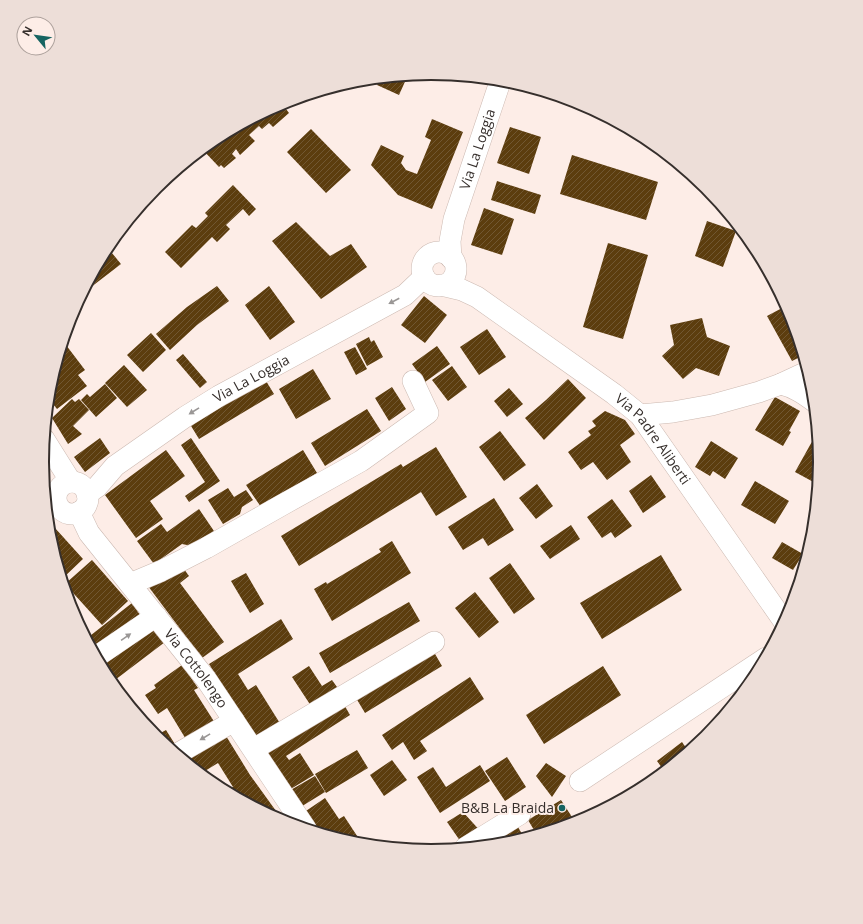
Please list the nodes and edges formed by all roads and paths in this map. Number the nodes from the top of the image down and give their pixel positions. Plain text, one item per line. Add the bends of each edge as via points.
1 (500, 86) edge
2 (454, 219) junction
3 (430, 255) junction
4 (453, 262) junction
5 (433, 281) junction
6 (477, 297) junction
7 (804, 373) edge
8 (413, 381) dead end
9 (781, 384) junction
10 (809, 398) edge
11 (640, 415) junction
12 (49, 451) edge
13 (68, 492) edge
14 (130, 584) junction
15 (156, 616) junction
16 (781, 617) edge
17 (434, 642) dead end
18 (101, 655) edge
19 (756, 664) edge
20 (234, 721) junction
21 (254, 749) junction
22 (181, 752) edge
23 (580, 781) dead end
24 (520, 814) dead end
25 (301, 821) edge
26 (474, 842) edge

1 - 2 street, Via La Loggia
2 - 3 street, Via La Loggia
2 - 4 street, Via La Loggia via 450,241
3 - 4 street via 445,253
3 - 5 street via 423,262 422,273
4 - 5 street via 455,272 449,282
4 - 6 street, Via Padre Aliberti
5 - 6 street, Via Padre Aliberti
5 -> 13 street, Via La Loggia via 219,396 116,466 97,487
6 - 11 street, Via Padre Aliberti
7 - 9 street
8 - 14 street via 428,413 361,461 206,548
9 - 10 street via 798,390
9 - 11 street via 712,405
11 - 16 street, Via Padre Aliberti
12 - 13 street, Via Cottolengo
13 - 14 street, Via Cottolengo via 89,533
14 - 15 street, Via Cottolengo
18 -> 15 street
15 - 20 street, Via Cottolengo via 206,678
17 - 21 street
19 - 23 street
20 - 21 street, Via Cottolengo
20 -> 22 street
21 - 25 street, Via Cottolengo
24 - 26 street

